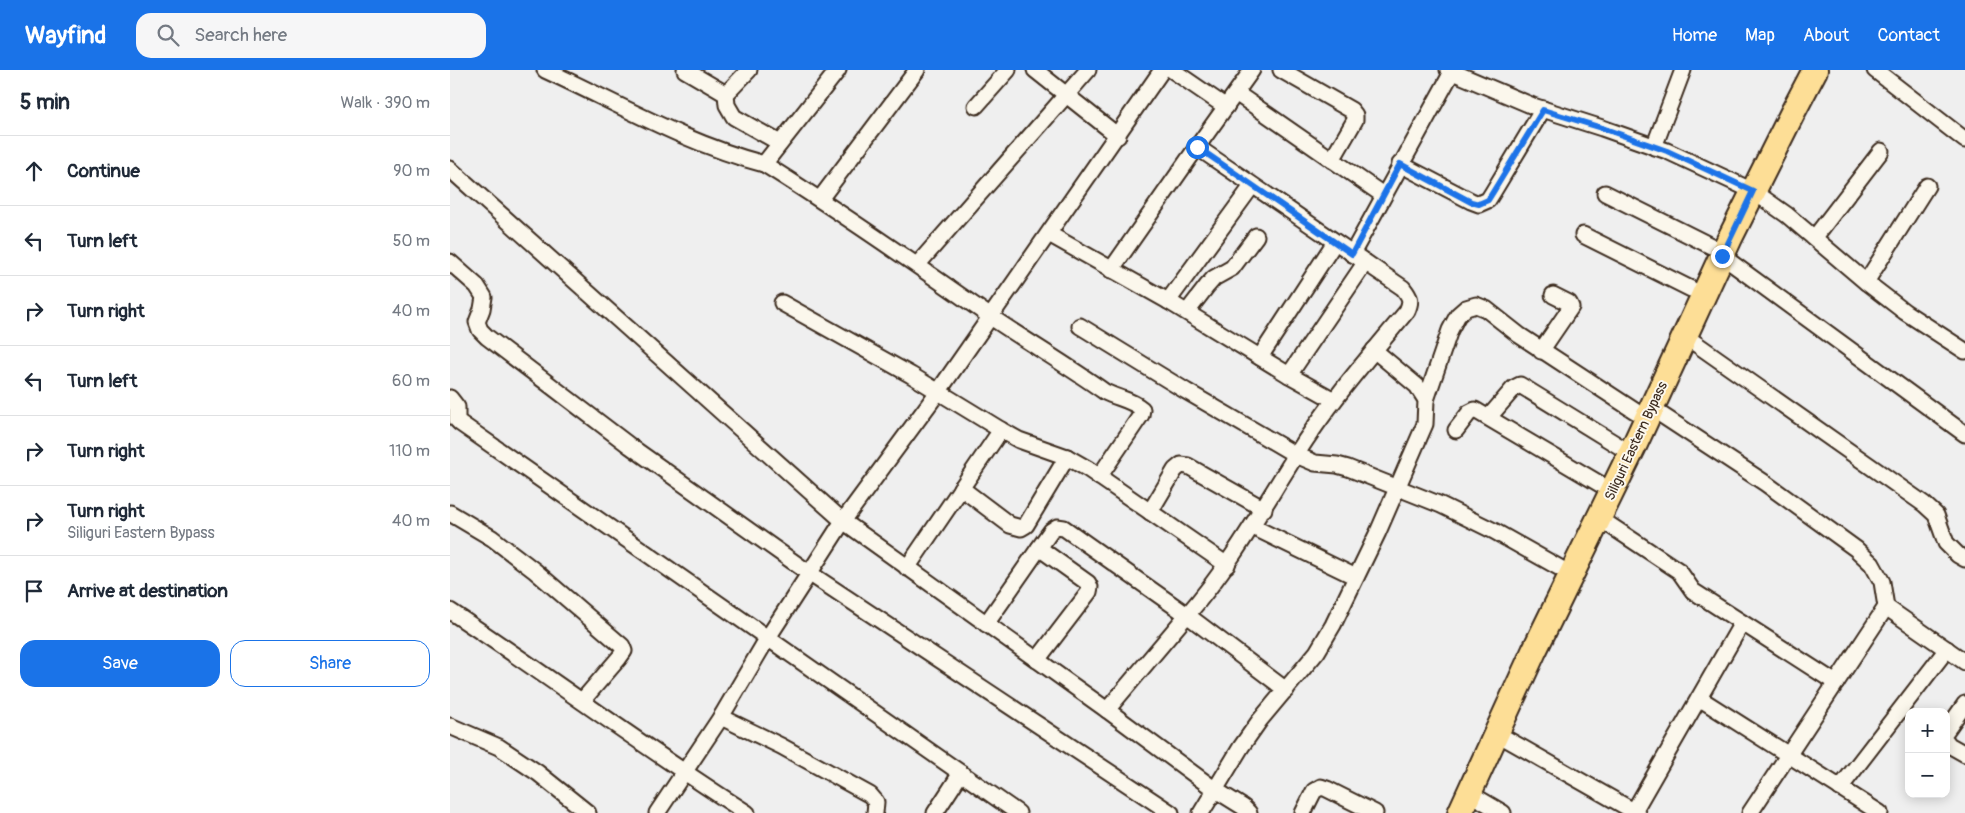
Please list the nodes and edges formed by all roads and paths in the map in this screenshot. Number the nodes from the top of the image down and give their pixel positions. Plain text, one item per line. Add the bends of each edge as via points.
1 (545, 70) edge
2 (685, 70) edge
3 (749, 70) edge
4 (838, 70) edge
5 (917, 70) edge
6 (1008, 70) edge
7 (1035, 70) edge
8 (1088, 70) edge
9 (1162, 70) edge
10 (1172, 70) edge
11 (1252, 70) edge
12 (1282, 70) edge
13 (1683, 70) edge
14 (1798, 70) edge
15 (1816, 70) edge
16 (1875, 70) edge
17 (1450, 71) edge
18 (1236, 93) junction
19 (726, 94) junction
20 (1066, 95) junction
21 (976, 106) dead end
22 (1226, 107) junction
23 (1543, 110) junction
24 (1118, 136) junction
25 (1965, 140) edge
26 (780, 143) junction
27 (1197, 147) junction
28 (1654, 147) junction
29 (1881, 151) dead end
30 (1332, 160) junction
31 (764, 164) junction
32 (1400, 164) junction
33 (450, 169) edge
34 (1252, 186) junction
35 (1927, 186) dead end
36 (1746, 188) junction
37 (1605, 192) dead end
38 (1383, 195) junction
39 (820, 199) junction
40 (1048, 234) junction
41 (1256, 236) dead end
42 (1583, 236) dead end
43 (1815, 237) junction
44 (1335, 242) junction
45 (1717, 251) junction
46 (1352, 254) junction
47 (450, 262) edge
48 (1365, 263) junction
49 (918, 264) junction
50 (1111, 270) junction
51 (1866, 282) junction
52 (1691, 289) junction
53 (1553, 295) dead end
54 (1168, 301) junction
55 (782, 303) dead end
56 (1187, 312) junction
57 (990, 316) junction
58 (1080, 326) dead end
59 (1685, 336) junction
60 (1964, 348) edge
61 (1374, 350) junction
62 (1541, 351) junction
63 (1260, 357) junction
64 (1289, 375) junction
65 (938, 392) junction
66 (450, 398) edge
67 (1334, 400) junction
68 (1426, 400) junction
69 (1643, 410) junction
70 (1489, 417) junction
71 (1001, 430) junction
72 (1456, 430) dead end
73 (1965, 434) edge
74 (1619, 446) junction
75 (1296, 455) junction
76 (1067, 457) junction
77 (1099, 477) junction
78 (1600, 484) junction
79 (961, 488) junction
80 (1397, 488) junction
81 (1264, 510) junction
82 (1150, 512) junction
83 (450, 513) edge
84 (1599, 518) junction
85 (842, 521) junction
86 (1253, 527) junction
87 (1039, 548) junction
88 (1965, 559) edge
89 (1227, 565) junction
90 (907, 568) junction
91 (1560, 568) junction
92 (809, 573) junction
93 (1356, 577) junction
94 (1886, 608) junction
95 (450, 611) edge
96 (1187, 615) junction
97 (1742, 623) junction
98 (986, 624) junction
99 (766, 639) junction
100 (1947, 649) junction
101 (1037, 660) junction
102 (1965, 662) edge
103 (1836, 683) junction
104 (1286, 690) junction
105 (1699, 698) junction
106 (582, 700) junction
107 (1965, 704) edge
108 (1107, 710) junction
109 (721, 716) junction
110 (1950, 725) edge
111 (451, 729) edge
112 (1496, 733) junction
113 (1950, 746) edge
114 (1965, 754) edge
115 (1788, 755) junction
116 (684, 773) junction
117 (960, 773) junction
118 (1840, 788) junction
119 (1214, 790) junction
120 (1464, 803) edge
121 (571, 808) edge
122 (1636, 812) edge
123 (588, 813) edge
124 (657, 813) edge
125 (747, 813) edge
126 (875, 813) edge
127 (935, 813) edge
128 (1018, 813) edge
129 (1171, 813) edge
130 (1201, 813) edge
131 (1249, 813) edge
132 (1302, 813) edge
133 (1375, 813) edge
134 (1445, 813) edge
135 (1503, 813) edge
136 (1750, 813) edge
137 (1880, 813) edge

1 - 31 street via 668,129
2 - 19 street
3 - 19 street
4 - 26 street
5 - 39 street
6 - 21 street
7 - 20 street
8 - 20 street
9 - 24 street
10 - 22 street
11 - 18 street
12 - 30 street via 1352,110 1355,115
13 - 28 street
14 - 36 main road, Siliguri Eastern Bypass
15 - 36 main road, Siliguri Eastern Bypass
16 - 25 street
17 - 23 street
17 - 32 street
18 - 22 street
18 - 30 street
19 - 26 street via 726,105 734,117
20 - 24 street
20 - 49 street
22 - 27 street
23 - 28 street
23 - 32 street via 1488,200 1479,204
24 - 40 street
26 - 31 street
27 - 34 street
27 - 50 street
28 - 36 street
29 - 43 street
30 - 38 street
31 - 39 street
32 - 38 street
33 - 85 street
34 - 44 street
34 - 54 street
35 - 51 street
36 - 43 street via 1787,214
36 - 45 main road, Siliguri Eastern Bypass
37 - 45 street
38 - 46 street
39 - 49 street
40 - 50 street
40 - 57 street
41 - 56 street via 1232,268 1214,278
42 - 52 street
43 - 51 street
44 - 46 street
44 - 63 street
45 - 52 main road, Siliguri Eastern Bypass
45 - 59 main road, Siliguri Eastern Bypass
45 - 73 street
46 - 48 street
47 - 92 street via 484,296 476,322 487,337 630,446
48 - 61 street via 1410,296 1407,311
48 - 64 street
49 - 57 street
50 - 54 street
51 - 60 street via 1905,312
52 - 69 main road, Siliguri Eastern Bypass
53 - 62 street via 1571,307
54 - 56 street
55 - 65 street
56 - 63 street
57 - 65 street
57 - 77 street via 1105,392 1142,409
58 - 75 street
59 - 69 main road, Siliguri Eastern Bypass
59 - 88 street via 1924,504 1936,516 1946,543
61 - 67 street
61 - 68 street via 1417,386
62 - 68 street via 1486,308 1476,305 1466,308 1450,330
62 - 69 street
63 - 64 street
64 - 67 street
65 - 71 street
65 - 85 street
66 - 99 street via 457,407 460,423
67 - 75 street
68 - 80 street via 1424,424
69 - 74 main road, Siliguri Eastern Bypass
69 - 84 main road, Siliguri Eastern Bypass via 1635,444
69 - 94 street via 1765,483 1856,549 1872,564 1882,582
70 - 72 street via 1476,410 1469,412
70 - 74 street via 1520,385
70 - 78 street
71 - 76 street via 1018,440
71 - 79 street
74 - 78 main road, Siliguri Eastern Bypass
75 - 80 street via 1315,464 1348,468
75 - 81 street
76 - 77 street
76 - 79 street via 1026,525 1021,528 1010,525
77 - 82 street
78 - 91 main road, Siliguri Eastern Bypass
79 - 90 street
80 - 91 street via 1485,526
80 - 93 street
81 - 82 street via 1181,465
81 - 86 street
82 - 89 street
83 - 106 street via 492,538 535,571 622,646 624,651 620,658
84 - 97 street via 1679,571 1694,591
84 - 112 main road, Siliguri Eastern Bypass
85 - 90 street
85 - 92 street
86 - 89 street
86 - 93 street
87 - 96 street via 1051,531 1057,527 1064,528
87 - 98 street
87 - 101 street via 1088,583 1090,588
89 - 96 street
90 - 98 street
91 - 134 main road, Siliguri Eastern Bypass
92 - 99 street
92 - 129 street
93 - 104 street via 1317,652
94 - 100 street
94 - 103 street
95 - 106 street
96 - 104 street
96 - 108 street
97 - 103 street
97 - 105 street
98 - 101 street
99 - 109 street
99 - 117 street
100 - 102 street
100 - 118 street
101 - 108 street
103 - 115 street
104 - 119 street via 1251,733
105 - 115 street
105 - 122 street
106 - 116 street
107 - 110 street
108 - 119 street
109 - 116 street
109 - 126 street via 870,795 876,802
111 - 121 street via 499,747 538,773
112 - 120 main road, Siliguri Eastern Bypass
112 - 122 street
113 - 114 street
115 - 118 street
115 - 136 street
116 - 124 street
116 - 125 street
117 - 127 street
117 - 128 street
118 - 137 street
119 - 130 street
119 - 131 street
120 - 135 street
121 - 123 street
132 - 133 street via 1314,791 1321,787

